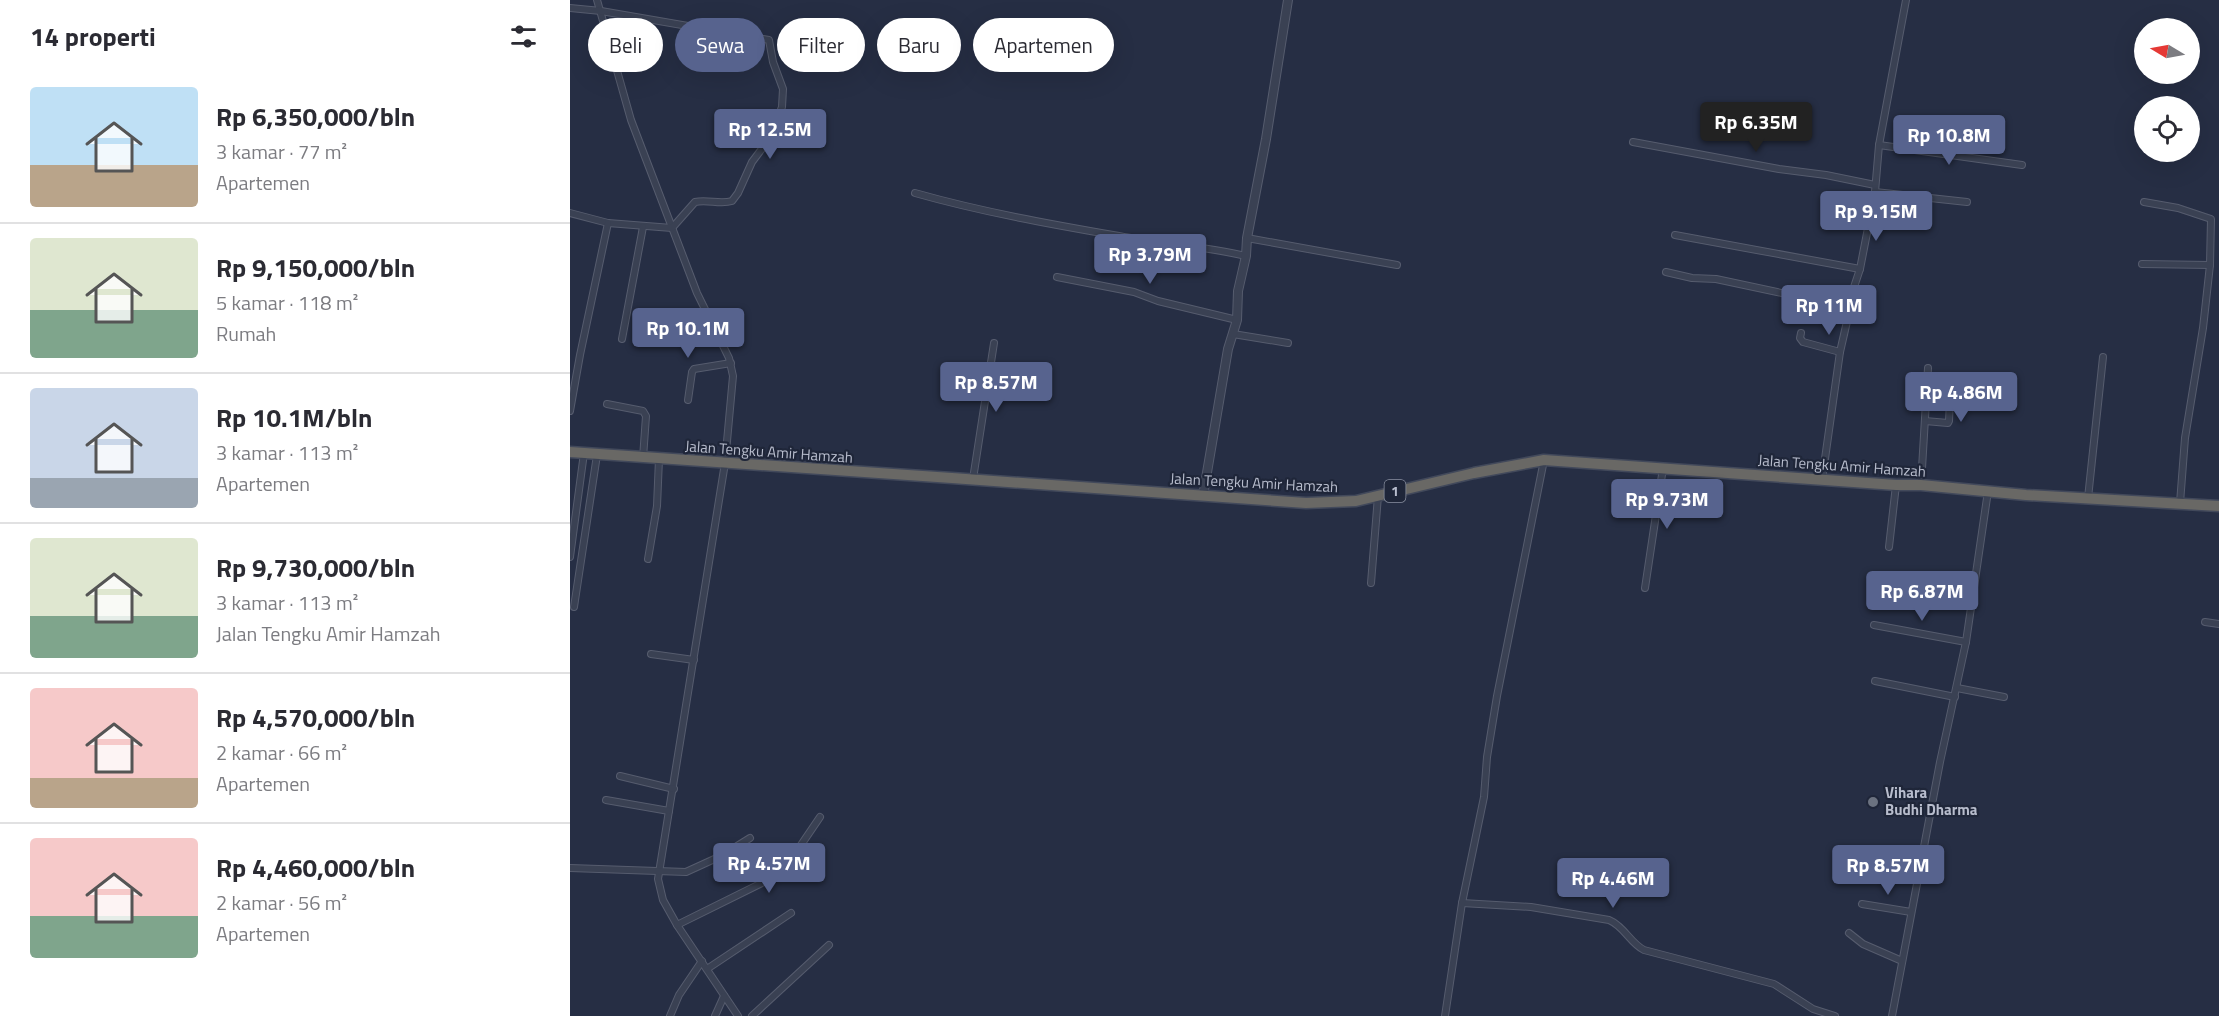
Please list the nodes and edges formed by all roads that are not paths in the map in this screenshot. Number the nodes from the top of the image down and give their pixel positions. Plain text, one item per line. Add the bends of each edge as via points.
1 (597, 0) edge
2 (1288, 0) edge
3 (1906, 0) edge
4 (570, 8) edge
5 (601, 11) junction
6 (1633, 142) dead end
7 (1879, 145) junction
8 (2022, 165) dead end
9 (1875, 188) junction
10 (915, 193) dead end
11 (1967, 202) dead end
12 (2144, 202) dead end
13 (570, 213) edge
14 (608, 223) junction
15 (643, 227) junction
16 (672, 228) junction
17 (1675, 235) dead end
18 (1247, 238) junction
19 (1246, 256) junction
20 (2142, 264) dead end
21 (1396, 265) dead end
22 (2210, 265) junction
23 (1860, 269) junction
24 (1666, 272) dead end
25 (1057, 277) dead end
26 (1852, 308) junction
27 (1237, 320) junction
28 (1801, 333) dead end
29 (1233, 334) junction
30 (622, 339) dead end
31 (994, 343) dead end
32 (1288, 343) dead end
33 (1840, 352) junction
34 (2103, 357) dead end
35 (730, 360) junction
36 (1928, 368) dead end
37 (1951, 380) dead end
38 (688, 400) dead end
39 (607, 404) dead end
40 (570, 411) edge
41 (1925, 422) junction
42 (570, 452) edge
43 (584, 453) junction
44 (597, 454) junction
45 (644, 458) junction
46 (659, 459) junction
47 (1544, 460) junction
48 (725, 463) junction
49 (1663, 468) junction
50 (973, 479) junction
51 (1822, 480) junction
52 (1896, 485) junction
53 (1921, 485) junction
54 (1988, 491) junction
55 (1203, 496) junction
56 (1378, 496) junction
57 (2088, 498) junction
58 (2180, 503) junction
59 (2219, 506) edge
60 (1889, 547) dead end
61 (570, 557) edge
62 (648, 559) dead end
63 (1371, 583) dead end
64 (1645, 588) dead end
65 (574, 607) dead end
66 (2205, 622) dead end
67 (2219, 624) edge
68 (1874, 625) dead end
69 (1966, 642) junction
70 (651, 654) dead end
71 (694, 660) junction
72 (1875, 681) dead end
73 (1957, 688) junction
74 (1955, 697) junction
75 (2004, 697) dead end
76 (620, 776) dead end
77 (674, 789) junction
78 (606, 800) dead end
79 (669, 811) junction
80 (820, 817) dead end
81 (750, 838) dead end
82 (570, 868) edge
83 (659, 870) junction
84 (1462, 903) junction
85 (1862, 904) dead end
86 (1911, 912) junction
87 (791, 913) dead end
88 (677, 925) junction
89 (1849, 933) dead end
90 (829, 945) dead end
91 (702, 961) junction
92 (1902, 961) junction
93 (707, 969) junction
94 (724, 996) junction
95 (734, 1014) edge
96 (670, 1016) edge
97 (715, 1016) edge
98 (752, 1016) edge
99 (1445, 1016) edge
100 (1835, 1016) edge
101 (1892, 1016) edge

1 - 5 street
2 - 18 street
3 - 7 street
4 - 5 street
5 - 16 street via 631,120
5 - 16 street via 769,40 784,94 770,138 732,201 695,202
6 - 9 street via 1826,175
7 - 8 street
7 - 9 street
9 - 11 street
9 - 23 street
10 - 19 street via 982,211
12 - 22 street via 2211,219
13 - 14 street
14 - 15 street
14 - 40 street
15 - 16 street
15 - 30 street
16 - 35 street
17 - 23 street
18 - 19 street
18 - 21 street
19 - 27 street via 1238,291
20 - 22 street
22 - 58 street via 2185,438
23 - 26 street
24 - 26 street
25 - 27 street via 1134,292
26 - 33 street
27 - 29 street
28 - 33 street via 1803,342
29 - 32 street
29 - 55 street
31 - 50 street
33 - 51 street
34 - 57 street
35 - 38 street via 694,369
35 - 48 street via 734,386
36 - 41 street
37 - 41 street via 1948,423
39 - 45 street via 644,411
41 - 53 street
42 - 43 highway, Jalan Tengku Amir Hamzah / 1
43 - 44 highway, Jalan Tengku Amir Hamzah / 1
43 - 61 street
44 - 45 highway, Jalan Tengku Amir Hamzah / 1
44 - 65 street
45 - 46 highway, Jalan Tengku Amir Hamzah / 1
46 - 48 highway, Jalan Tengku Amir Hamzah / 1
46 - 62 street via 657,506
47 - 49 highway, Jalan Tengku Amir Hamzah / 1
47 - 56 highway, Jalan Tengku Amir Hamzah / 1 via 1474,472
47 - 84 street via 1497,696 1484,797
48 - 50 highway, Jalan Tengku Amir Hamzah / 1
48 - 71 street
49 - 51 highway, Jalan Tengku Amir Hamzah / 1
49 - 64 street
50 - 55 highway, Jalan Tengku Amir Hamzah / 1
51 - 52 highway, Jalan Tengku Amir Hamzah / 1
52 - 53 highway, Jalan Tengku Amir Hamzah / 1
52 - 60 street
53 - 54 highway, Jalan Tengku Amir Hamzah / 1
54 - 57 highway, Jalan Tengku Amir Hamzah / 1
54 - 69 street
55 - 56 highway, Jalan Tengku Amir Hamzah / 1 via 1320,504
56 - 63 street
57 - 58 highway, Jalan Tengku Amir Hamzah / 1
58 - 59 highway, Jalan Tengku Amir Hamzah / 1
66 - 67 street
68 - 69 street
69 - 73 street
70 - 71 street
71 - 77 street
72 - 74 street
73 - 74 street
73 - 75 street
74 - 86 street
76 - 77 street
77 - 79 street
78 - 79 street
79 - 83 street
80 - 88 street via 782,873
81 - 83 street via 689,871
82 - 83 street
83 - 88 street via 661,895
84 - 99 street
84 - 100 street via 1531,907 1609,920 1644,950 1774,984 1813,1009
85 - 86 street
86 - 92 street
87 - 93 street
88 - 91 street
89 - 92 street via 1863,944
90 - 98 street
91 - 93 street
91 - 96 street
92 - 101 street
93 - 94 street
94 - 95 street
94 - 97 street

